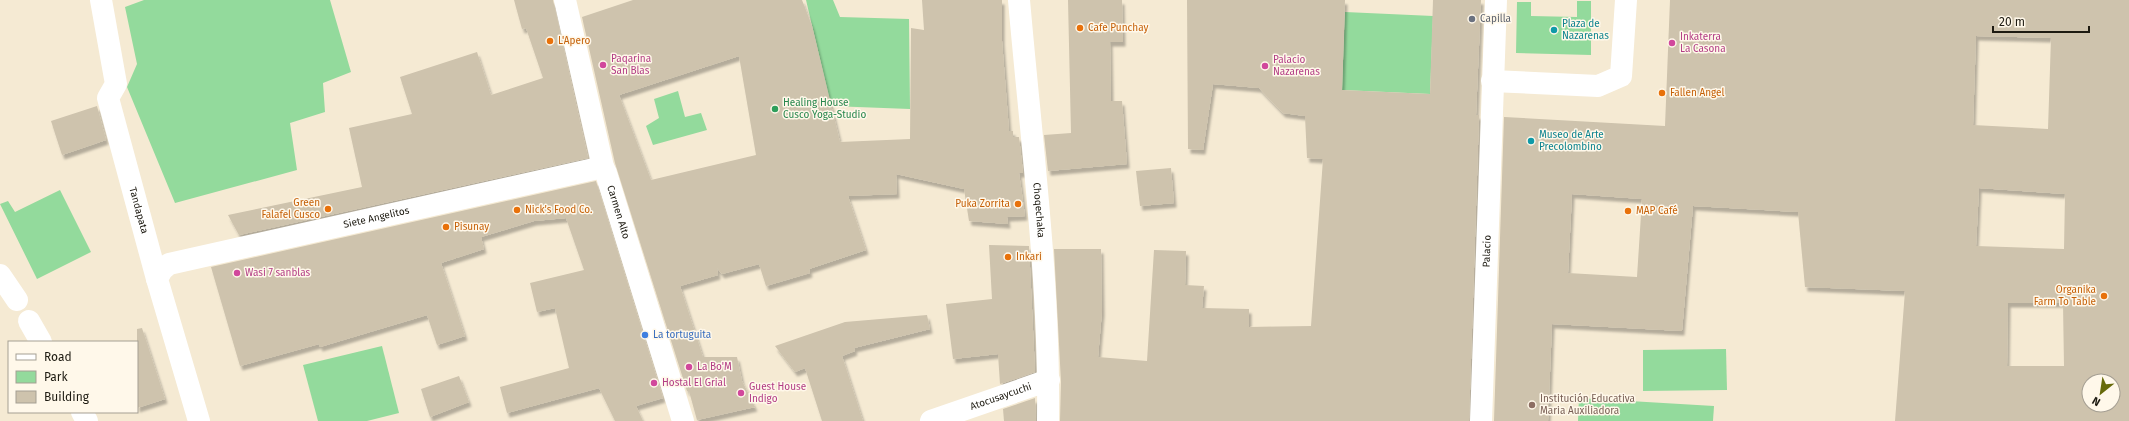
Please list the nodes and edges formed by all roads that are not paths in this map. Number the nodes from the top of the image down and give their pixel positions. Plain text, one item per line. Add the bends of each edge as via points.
1 (100, 0) edge
2 (565, 0) edge
3 (1019, 0) edge
4 (1496, 0) edge
5 (1626, 0) edge
6 (1492, 81) junction
7 (603, 167) junction
8 (0, 275) edge
9 (158, 279) junction
10 (17, 300) dead end
11 (29, 321) dead end
12 (39, 341) edge
13 (1048, 380) junction
14 (199, 421) edge
15 (683, 421) edge
16 (931, 421) edge
17 (1048, 421) edge
18 (1481, 421) edge

1 - 9 street, Tandapata via 116,84 108,98
2 - 7 street, Carmen Alto
3 - 13 street, Choqechaka via 1038,202
4 - 6 street, Palacio
5 - 6 street via 1621,76 1598,86
6 - 18 street, Palacio
7 - 9 street, Siete Angelitos via 169,264 162,270
7 - 15 street, Carmen Alto
8 - 10 street
9 - 14 street, Tandapata
11 - 12 street
13 - 16 street, Atocusaycuchi
13 - 17 street, Choqechaka

